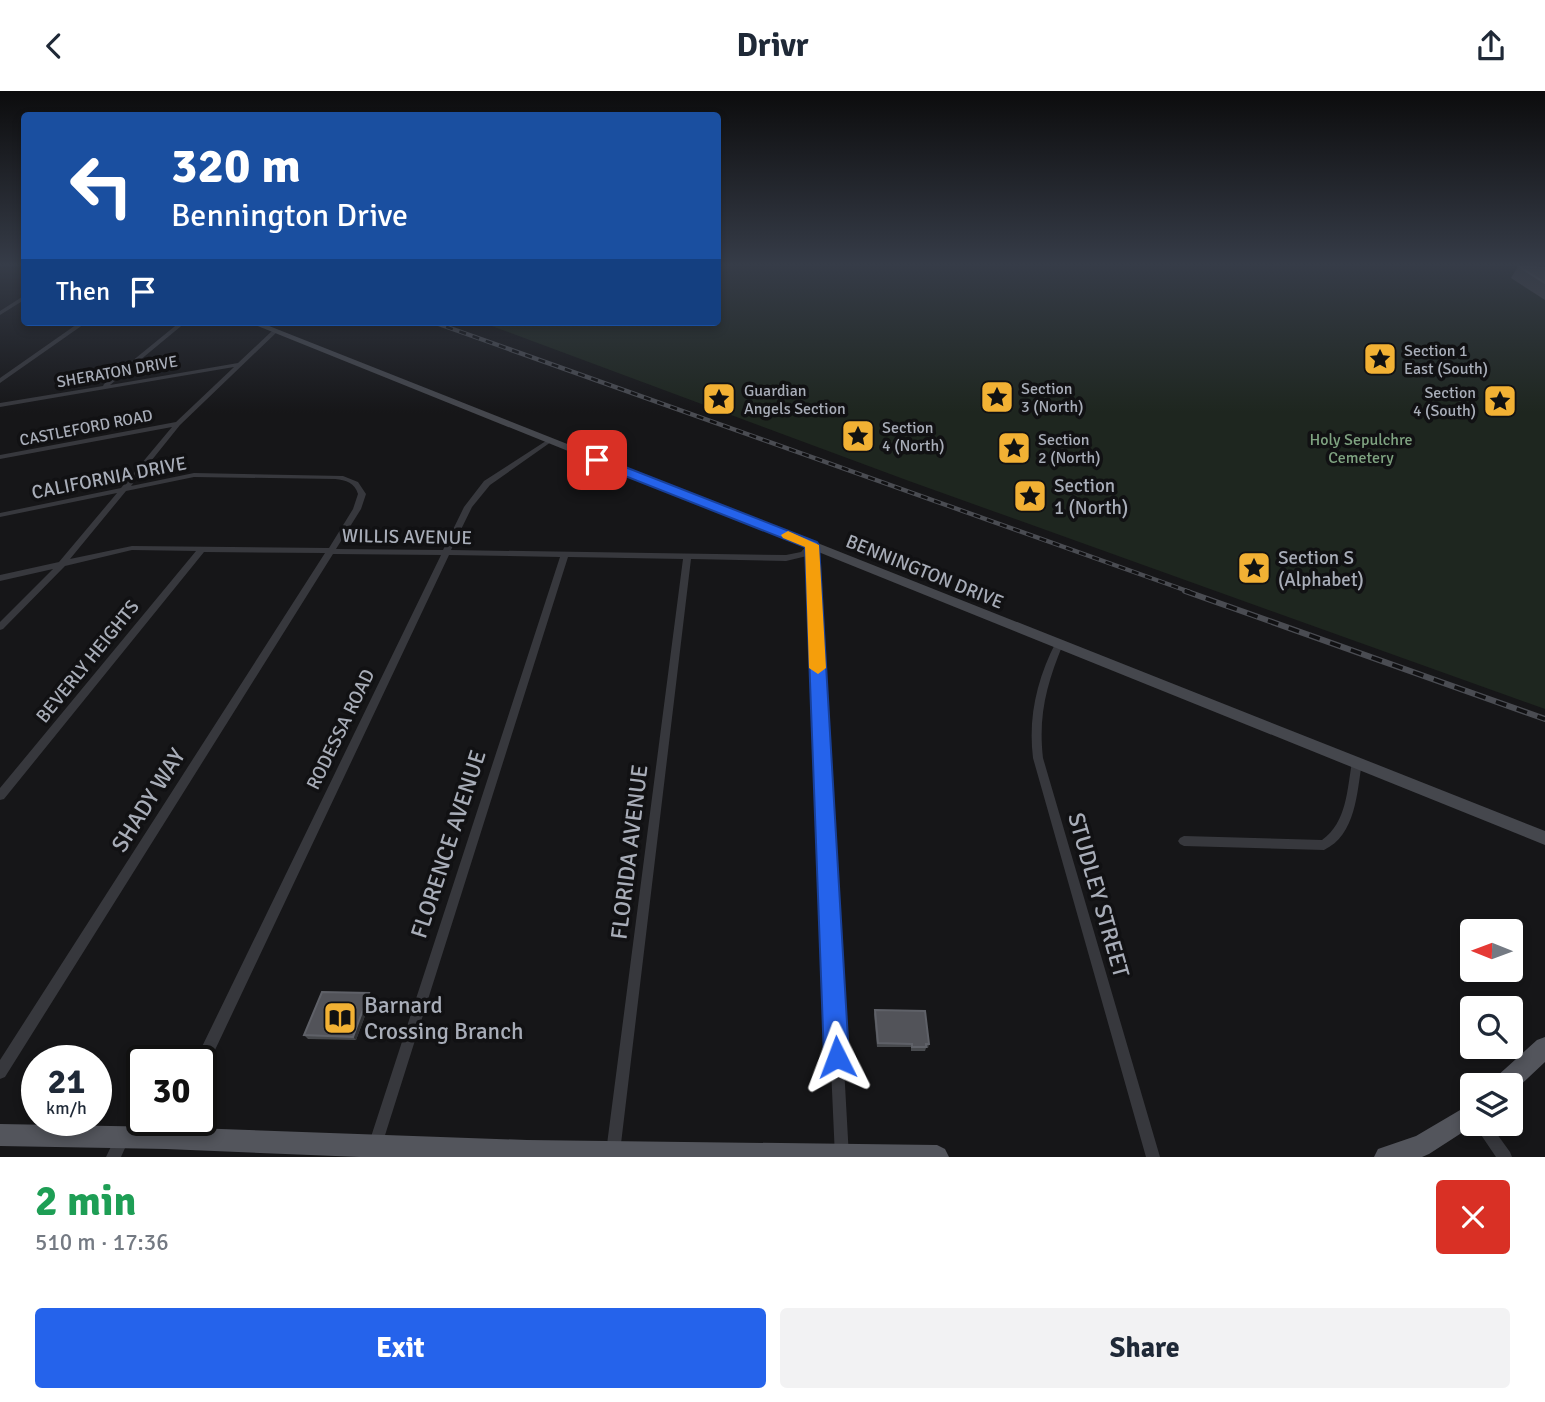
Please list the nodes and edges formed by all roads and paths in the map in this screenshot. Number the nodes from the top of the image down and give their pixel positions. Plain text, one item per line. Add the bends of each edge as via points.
1 (78, 326) edge
2 (178, 326) edge
3 (262, 326) edge
4 (275, 331) junction
5 (238, 365) junction
6 (0, 381) edge
7 (104, 387) junction
8 (0, 405) edge
9 (178, 424) junction
10 (549, 441) junction
11 (0, 457) edge
12 (125, 489) junction
13 (0, 515) edge
14 (812, 545) junction
15 (202, 549) junction
16 (331, 551) junction
17 (445, 553) junction
18 (565, 555) junction
19 (687, 557) junction
20 (62, 564) junction
21 (0, 578) edge
22 (0, 627) edge
23 (1059, 644) junction
24 (1357, 762) junction
25 (0, 796) edge
26 (1545, 838) edge
27 (1184, 841) dead end
28 (210, 1045) edge
29 (1545, 1048) edge
30 (0, 1072) edge
31 (1517, 1073) edge
32 (1460, 1122) edge
33 (217, 1134) edge
34 (0, 1135) edge
35 (150, 1136) edge
36 (1490, 1136) edge
37 (118, 1147) edge
38 (365, 1151) edge
39 (604, 1154) edge
40 (842, 1156) edge
41 (937, 1157) edge
42 (1153, 1157) edge
43 (1386, 1157) edge
44 (1505, 1157) edge

1 - 6 street
2 - 7 street
3 - 4 street, BENNINGTON DRIVE
4 - 5 street
4 - 10 street, BENNINGTON DRIVE
5 - 7 street, SHERATON DRIVE
5 - 9 street
7 - 8 street, SHERATON DRIVE
9 - 11 street, CASTLEFORD ROAD
9 - 12 street
10 - 14 street, BENNINGTON DRIVE
10 - 17 street, RODESSA ROAD via 482,488
12 - 13 street, CALIFORNIA DRIVE
12 - 16 street, CALIFORNIA DRIVE via 194,475 344,478 361,489 361,501
12 - 20 street
14 - 19 street, WILLIS AVENUE via 793,558
14 - 23 street, BENNINGTON DRIVE
14 - 40 street
15 - 16 street, WILLIS AVENUE
15 - 20 street, WILLIS AVENUE via 132,548
15 - 25 street, BEVERLY HEIGHTS
16 - 17 street, WILLIS AVENUE
16 - 30 street, SHADY WAY
17 - 18 street, WILLIS AVENUE
17 - 28 street, RODESSA ROAD
18 - 19 street, WILLIS AVENUE
18 - 38 street, FLORENCE AVENUE
19 - 39 street, FLORIDA AVENUE
20 - 21 street, WILLIS AVENUE
20 - 22 street
23 - 24 street, BENNINGTON DRIVE
23 - 42 street, STUDLEY STREET via 1037,701 1038,758
24 - 26 street, BENNINGTON DRIVE
24 - 27 street via 1344,827 1324,845
29 - 31 main road
32 - 43 main road via 1421,1146
33 - 38 main road
34 - 37 main road
35 - 37 main road
36 - 44 street
38 - 39 main road
39 - 40 main road
40 - 41 main road

